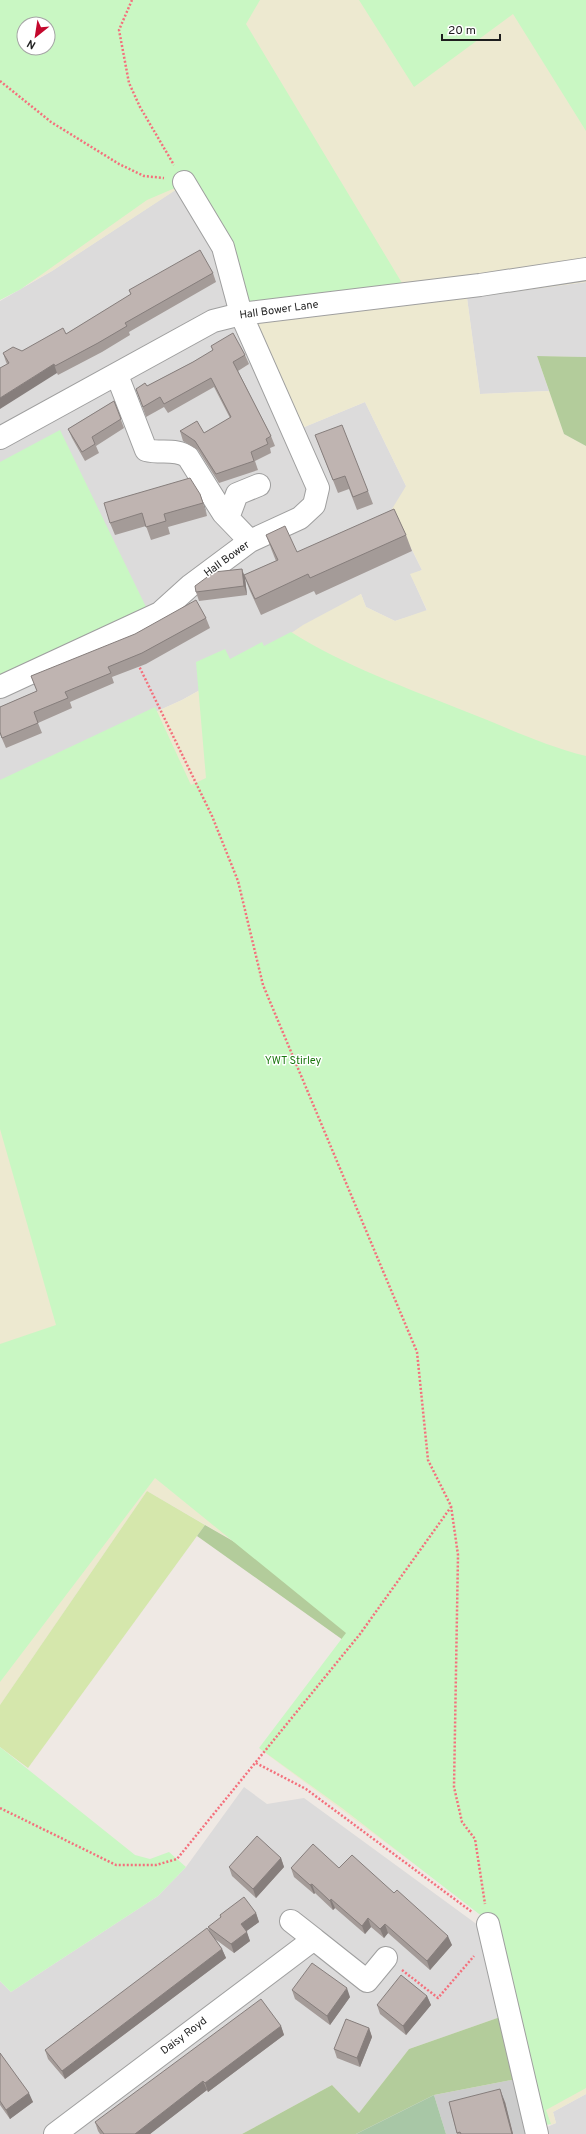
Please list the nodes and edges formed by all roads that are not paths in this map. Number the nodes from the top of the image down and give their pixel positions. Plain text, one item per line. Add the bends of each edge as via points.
1 (184, 182) road end
2 (586, 269) edge
3 (241, 314) junction
4 (117, 375) junction
5 (0, 438) edge
6 (259, 484) dead end
7 (228, 518) junction
8 (250, 541) junction
9 (0, 687) edge
10 (291, 1921) dead end
11 (489, 1930) road end
12 (314, 1939) junction
13 (386, 1958) road end
14 (55, 2134) edge
15 (537, 2134) edge

1 - 3 street, Hall Bower via 223,247
2 - 3 street, Hall Bower Lane via 480,285
3 - 4 street, Hall Bower Lane via 213,321
3 - 8 street, Hall Bower via 318,488 314,505 300,518
4 - 5 street, Hall Bower Lane
4 - 7 street via 146,450 181,452 188,457
6 - 7 street via 237,494
7 - 8 street
8 - 9 street, Hall Bower via 191,585 160,613
10 - 12 street
11 - 15 street
12 - 13 street via 367,1982
12 - 14 street, Daisy Royd

